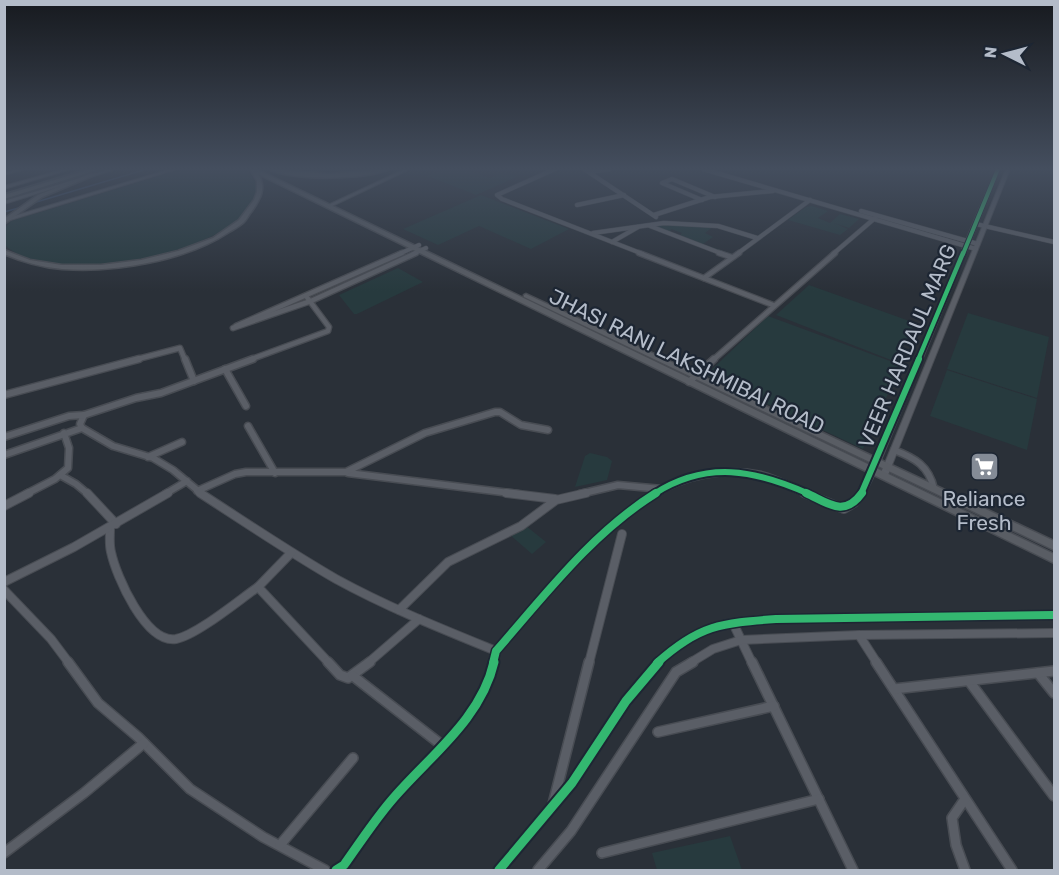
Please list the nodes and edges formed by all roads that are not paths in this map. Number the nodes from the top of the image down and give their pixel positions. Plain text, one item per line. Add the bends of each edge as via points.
1 (19, 210) edge
2 (25, 210) edge
3 (39, 210) edge
4 (251, 210) edge
5 (341, 210) edge
6 (530, 210) edge
7 (646, 210) edge
8 (671, 210) edge
9 (796, 210) edge
10 (848, 210) edge
11 (851, 210) edge
12 (982, 210) edge
13 (992, 210) edge
14 (15, 213) junction
15 (654, 215) junction
16 (876, 217) junction
17 (5, 220) edge
18 (977, 222) junction
19 (664, 223) junction
20 (647, 224) junction
21 (986, 224) junction
22 (641, 225) junction
23 (590, 233) junction
24 (757, 238) junction
25 (1054, 240) edge
26 (612, 242) junction
27 (968, 244) junction
28 (977, 246) junction
29 (420, 248) junction
30 (4, 252) edge
31 (731, 257) junction
32 (704, 278) junction
33 (309, 298) junction
34 (773, 305) junction
35 (225, 369) junction
36 (692, 380) junction
37 (194, 381) junction
38 (4, 395) edge
39 (246, 406) dead end
40 (84, 415) junction
41 (248, 426) dead end
42 (82, 428) junction
43 (548, 430) dead end
44 (64, 434) junction
45 (4, 437) edge
46 (182, 442) dead end
47 (894, 450) junction
48 (4, 455) edge
49 (147, 457) junction
50 (874, 466) junction
51 (886, 471) junction
52 (346, 472) junction
53 (275, 473) junction
54 (60, 475) junction
55 (187, 481) junction
56 (662, 489) junction
57 (934, 489) junction
58 (197, 491) junction
59 (554, 500) junction
60 (4, 506) edge
61 (113, 526) junction
62 (622, 534) dead end
63 (1054, 546) edge
64 (291, 553) junction
65 (1054, 559) edge
66 (4, 582) edge
67 (258, 587) junction
68 (4, 590) edge
69 (399, 610) junction
70 (1054, 615) edge
71 (418, 619) junction
72 (733, 623) junction
73 (1054, 633) edge
74 (859, 635) junction
75 (741, 640) junction
76 (496, 651) junction
77 (1054, 671) edge
78 (1038, 673) junction
79 (353, 676) junction
80 (969, 681) junction
81 (894, 689) junction
82 (1054, 693) edge
83 (774, 706) junction
84 (658, 732) dead end
85 (144, 743) junction
86 (443, 746) junction
87 (353, 758) dead end
88 (1054, 796) edge
89 (819, 799) junction
90 (965, 799) junction
91 (552, 807) junction
92 (280, 845) junction
93 (4, 853) edge
94 (602, 853) dead end
95 (325, 870) edge
96 (336, 870) edge
97 (499, 870) edge
98 (538, 870) edge
99 (853, 870) edge
100 (965, 870) edge
101 (1012, 870) edge

1 - 14 main road
2 - 14 street
3 - 17 street
4 - 30 main road via 227,232 193,248 147,261 92,268 50,268 17,260
5 - 29 main road, JHASI RANI LAKSHMIBAI ROAD
6 - 23 street
7 - 15 street
8 - 15 street
9 - 24 street
10 - 16 street
11 - 16 street
12 - 18 street, VEER HARDAUL MARG
13 - 21 street, VEER HARDAUL MARG
14 - 17 main road
15 - 19 street
16 - 27 street
16 - 34 street
18 - 21 street
18 - 27 street, VEER HARDAUL MARG
19 - 20 street
19 - 24 street via 718,226
20 - 22 street
20 - 31 street
21 - 25 street
21 - 28 street, VEER HARDAUL MARG
22 - 23 street
22 - 26 street
23 - 26 street
24 - 31 street
26 - 32 street
27 - 28 street
27 - 50 street, VEER HARDAUL MARG
28 - 47 street, VEER HARDAUL MARG
29 - 33 street
29 - 36 main road, JHASI RANI LAKSHMIBAI ROAD
31 - 32 street
32 - 34 street
33 - 33 street via 247,325 233,328 243,321
33 - 35 street via 328,331
34 - 36 street
35 - 37 street
35 - 39 street
36 - 50 main road, JHASI RANI LAKSHMIBAI ROAD
37 - 38 street via 180,348
37 - 40 street
40 - 42 street
40 - 45 street
41 - 53 street
42 - 44 street
42 - 49 street via 112,446
43 - 52 street via 521,425 495,411 425,433
44 - 48 street
44 - 54 street via 69,448 68,468
46 - 49 street
47 - 51 street, VEER HARDAUL MARG
47 - 57 street via 926,467 932,474
49 - 55 street
50 - 51 main road, JHASI RANI LAKSHMIBAI ROAD
50 - 56 street via 859,497 844,509 782,482 747,473 703,474
51 - 57 main road, JHASI RANI LAKSHMIBAI ROAD
51 - 65 main road, JHASI RANI LAKSHMIBAI ROAD
52 - 53 street
52 - 59 street
53 - 58 street via 235,474
54 - 60 street
54 - 61 street via 83,488
55 - 58 street
55 - 61 street
56 - 59 street via 618,485
56 - 76 street via 621,517 583,553
57 - 63 main road, JHASI RANI LAKSHMIBAI ROAD
58 - 64 street
59 - 69 street via 521,526 448,562
61 - 66 street
61 - 67 street via 112,555 140,618 164,638 187,634
62 - 91 street
64 - 67 street
64 - 69 street
67 - 79 street via 340,675
68 - 85 street via 51,639 98,703
69 - 71 street
70 - 72 street
71 - 76 street
71 - 79 street
72 - 75 street
72 - 91 street via 697,632 640,681 573,783
73 - 74 street
74 - 75 street
74 - 81 street
75 - 83 street
75 - 98 street via 713,649 676,672 572,831
76 - 86 street via 490,679 478,701
77 - 78 street
78 - 80 street
78 - 82 street
79 - 86 street
80 - 81 street
80 - 88 street
81 - 90 street
83 - 84 street
83 - 89 street
85 - 92 street via 190,789
85 - 93 street
86 - 96 street via 390,802 344,865
87 - 92 street
89 - 94 street
89 - 99 street
90 - 100 street via 952,818
90 - 101 street
91 - 97 street
92 - 95 street

